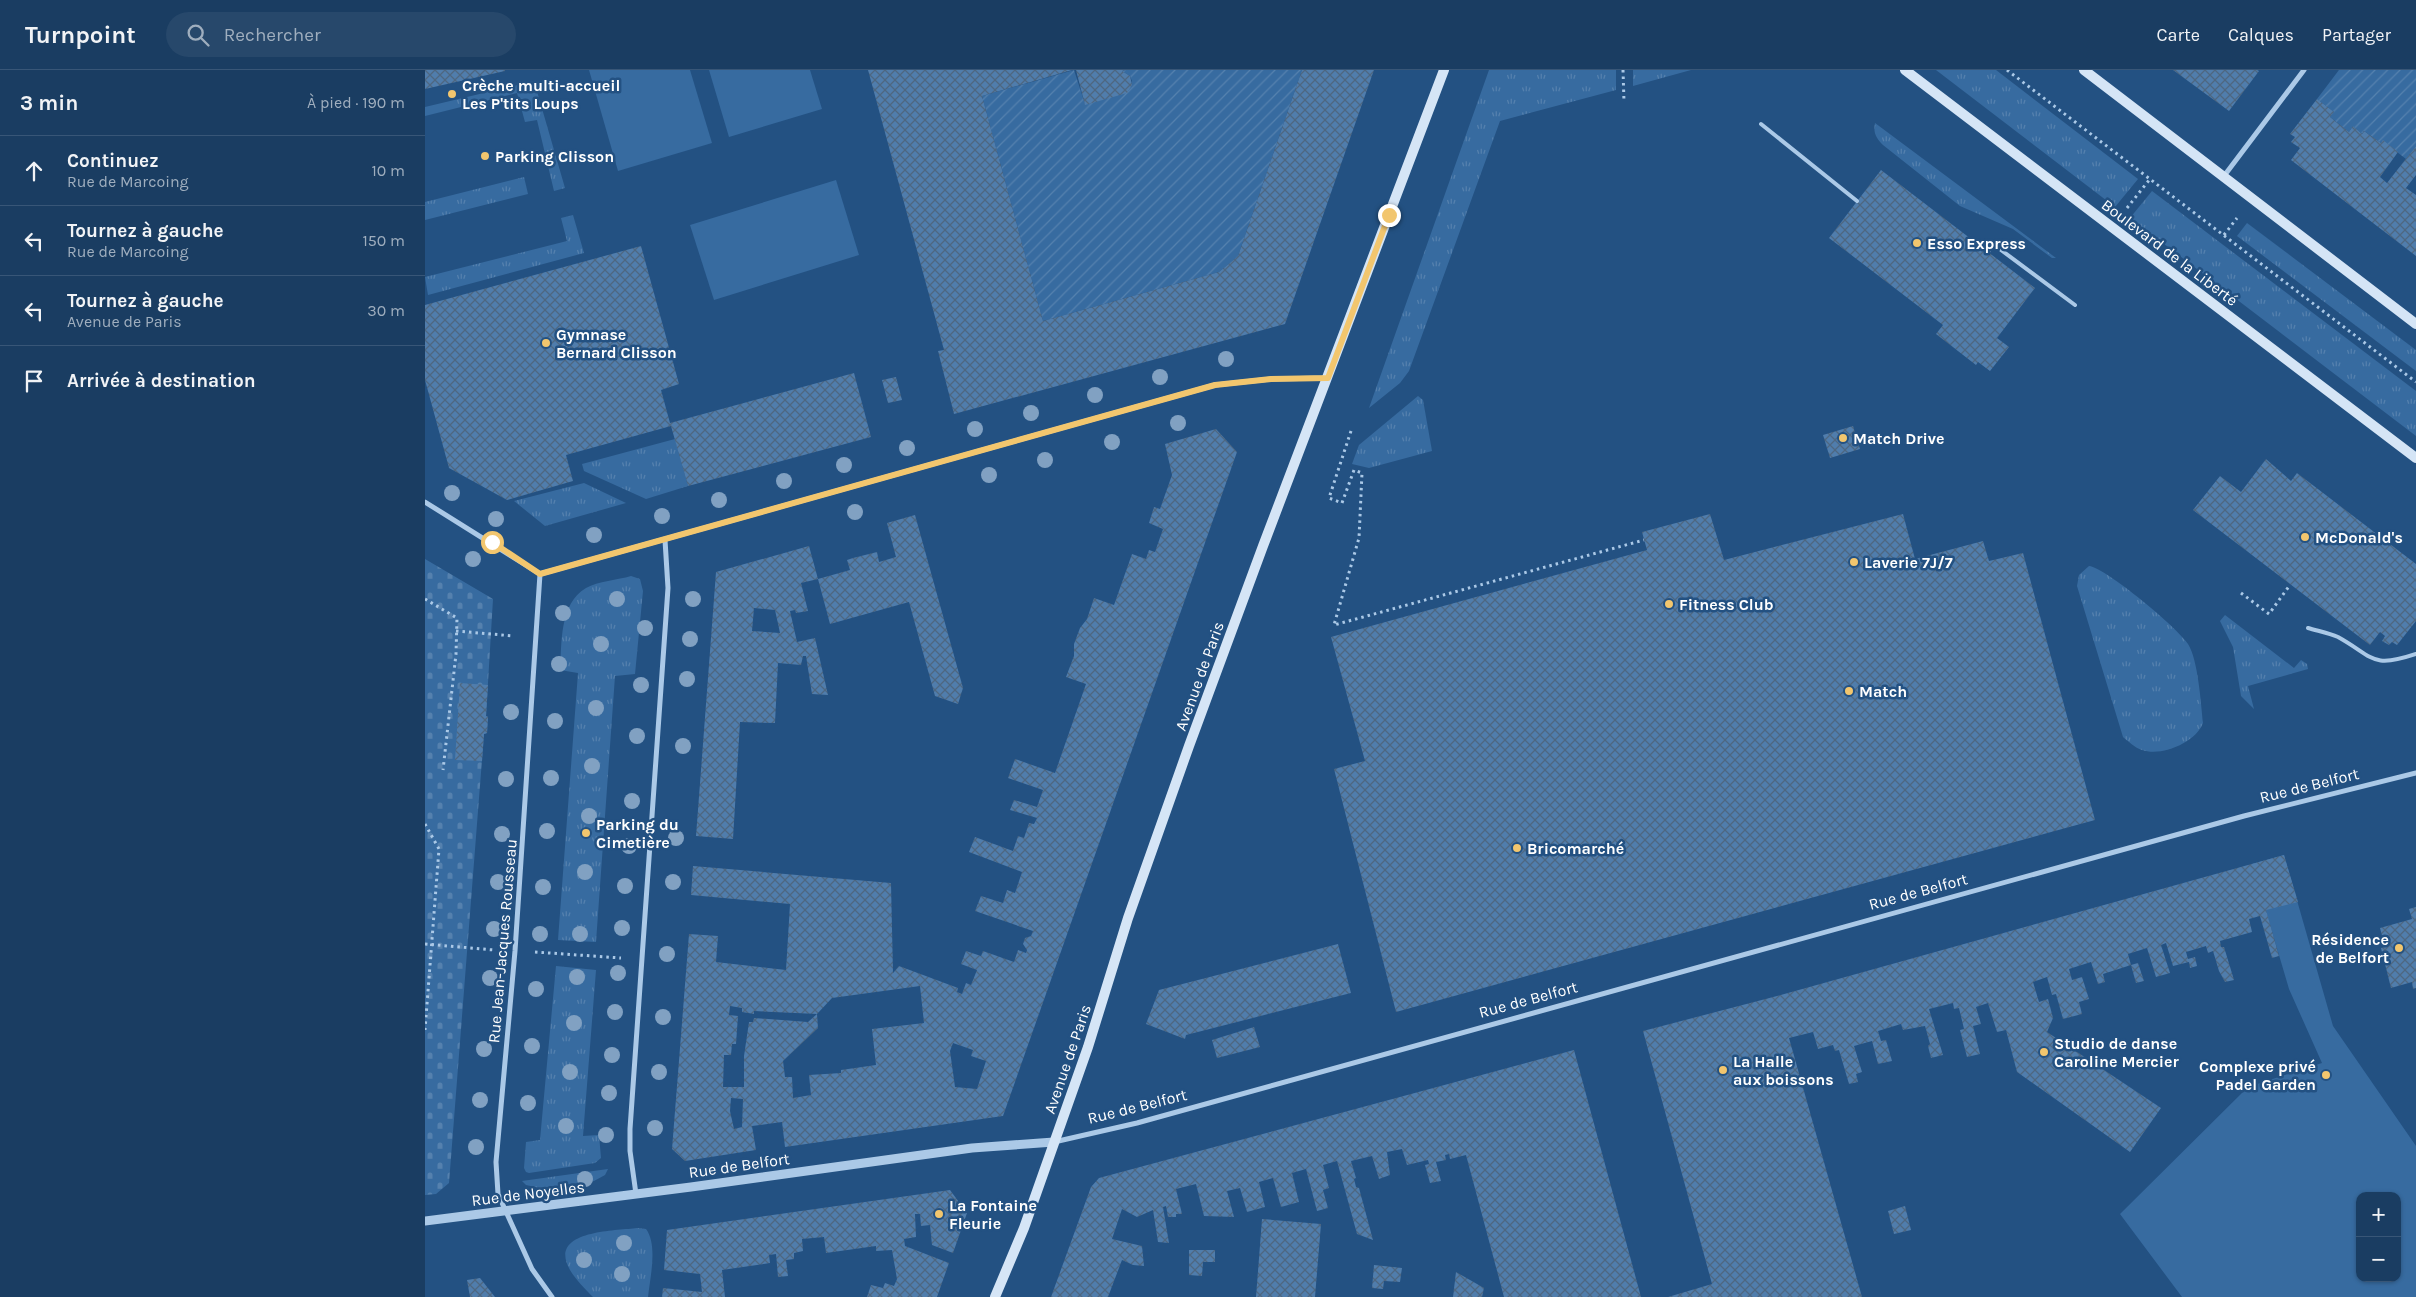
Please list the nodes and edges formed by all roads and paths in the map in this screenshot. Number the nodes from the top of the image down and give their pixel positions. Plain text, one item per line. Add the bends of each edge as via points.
1 (1444, 70) edge
2 (1623, 70) edge
3 (1905, 70) edge
4 (2007, 70) edge
5 (2085, 70) edge
6 (2304, 70) edge
7 (1624, 102) dead end
8 (1761, 124) dead end
9 (2224, 176) junction
10 (2150, 179) junction
11 (1857, 201) dead end
12 (2112, 228) junction
13 (1988, 252) dead end
14 (2075, 305) dead end
15 (2416, 324) edge
16 (1328, 378) junction
17 (2416, 382) edge
18 (1351, 431) dead end
19 (2416, 458) edge
20 (425, 502) edge
21 (665, 540) junction
22 (1644, 540) dead end
23 (540, 574) junction
24 (2290, 585) dead end
25 (2241, 593) dead end
26 (425, 599) edge
27 (2308, 628) dead end
28 (457, 631) junction
29 (537, 638) junction
30 (2416, 654) edge
31 (443, 770) dead end
32 (2416, 773) edge
33 (425, 824) edge
34 (425, 944) edge
35 (432, 945) junction
36 (515, 951) junction
37 (642, 959) junction
38 (425, 1030) edge
39 (1054, 1142) junction
40 (635, 1194) junction
41 (506, 1211) junction
42 (425, 1221) edge
43 (552, 1297) edge
44 (995, 1297) edge

1 - 16 main road, Avenue de Paris
2 - 7 path
3 - 12 main road, Boulevard de la Liberté
4 - 10 path
5 - 9 main road
6 - 9 street
8 - 11 lane
9 - 15 main road
10 - 12 path
10 - 17 path
12 - 19 main road, Boulevard de la Liberté
13 - 14 lane via 1993,244
16 - 21 street via 1215,385
16 - 39 main road, Avenue de Paris via 1186,755
18 - 22 path via 1329,498 1342,503 1354,470 1362,473 1359,538 1334,625
20 - 23 street
21 - 23 street
21 - 37 street via 668,588
23 - 29 street, Rue Jean-Jacques Rousseau
24 - 25 path via 2269,614
26 - 28 path via 457,618
27 - 30 lane via 2337,637 2367,658 2396,661
28 - 29 path
28 - 31 path
29 - 36 street, Rue Jean-Jacques Rousseau
32 - 39 street, Rue de Belfort via 2235,819 1137,1123
33 - 35 path via 439,849
34 - 35 path
35 - 36 path
35 - 38 path
36 - 37 path
36 - 41 street, Rue Jean-Jacques Rousseau via 496,1162 498,1194
37 - 40 street via 630,1151
39 - 40 street, Rue de Belfort via 972,1148
39 - 44 main road, Avenue de Paris via 1024,1228
40 - 41 street, Rue de Noyelles
41 - 42 street, Rue de Noyelles
41 - 43 street, Rue Jean-Jacques Rousseau via 538,1279

